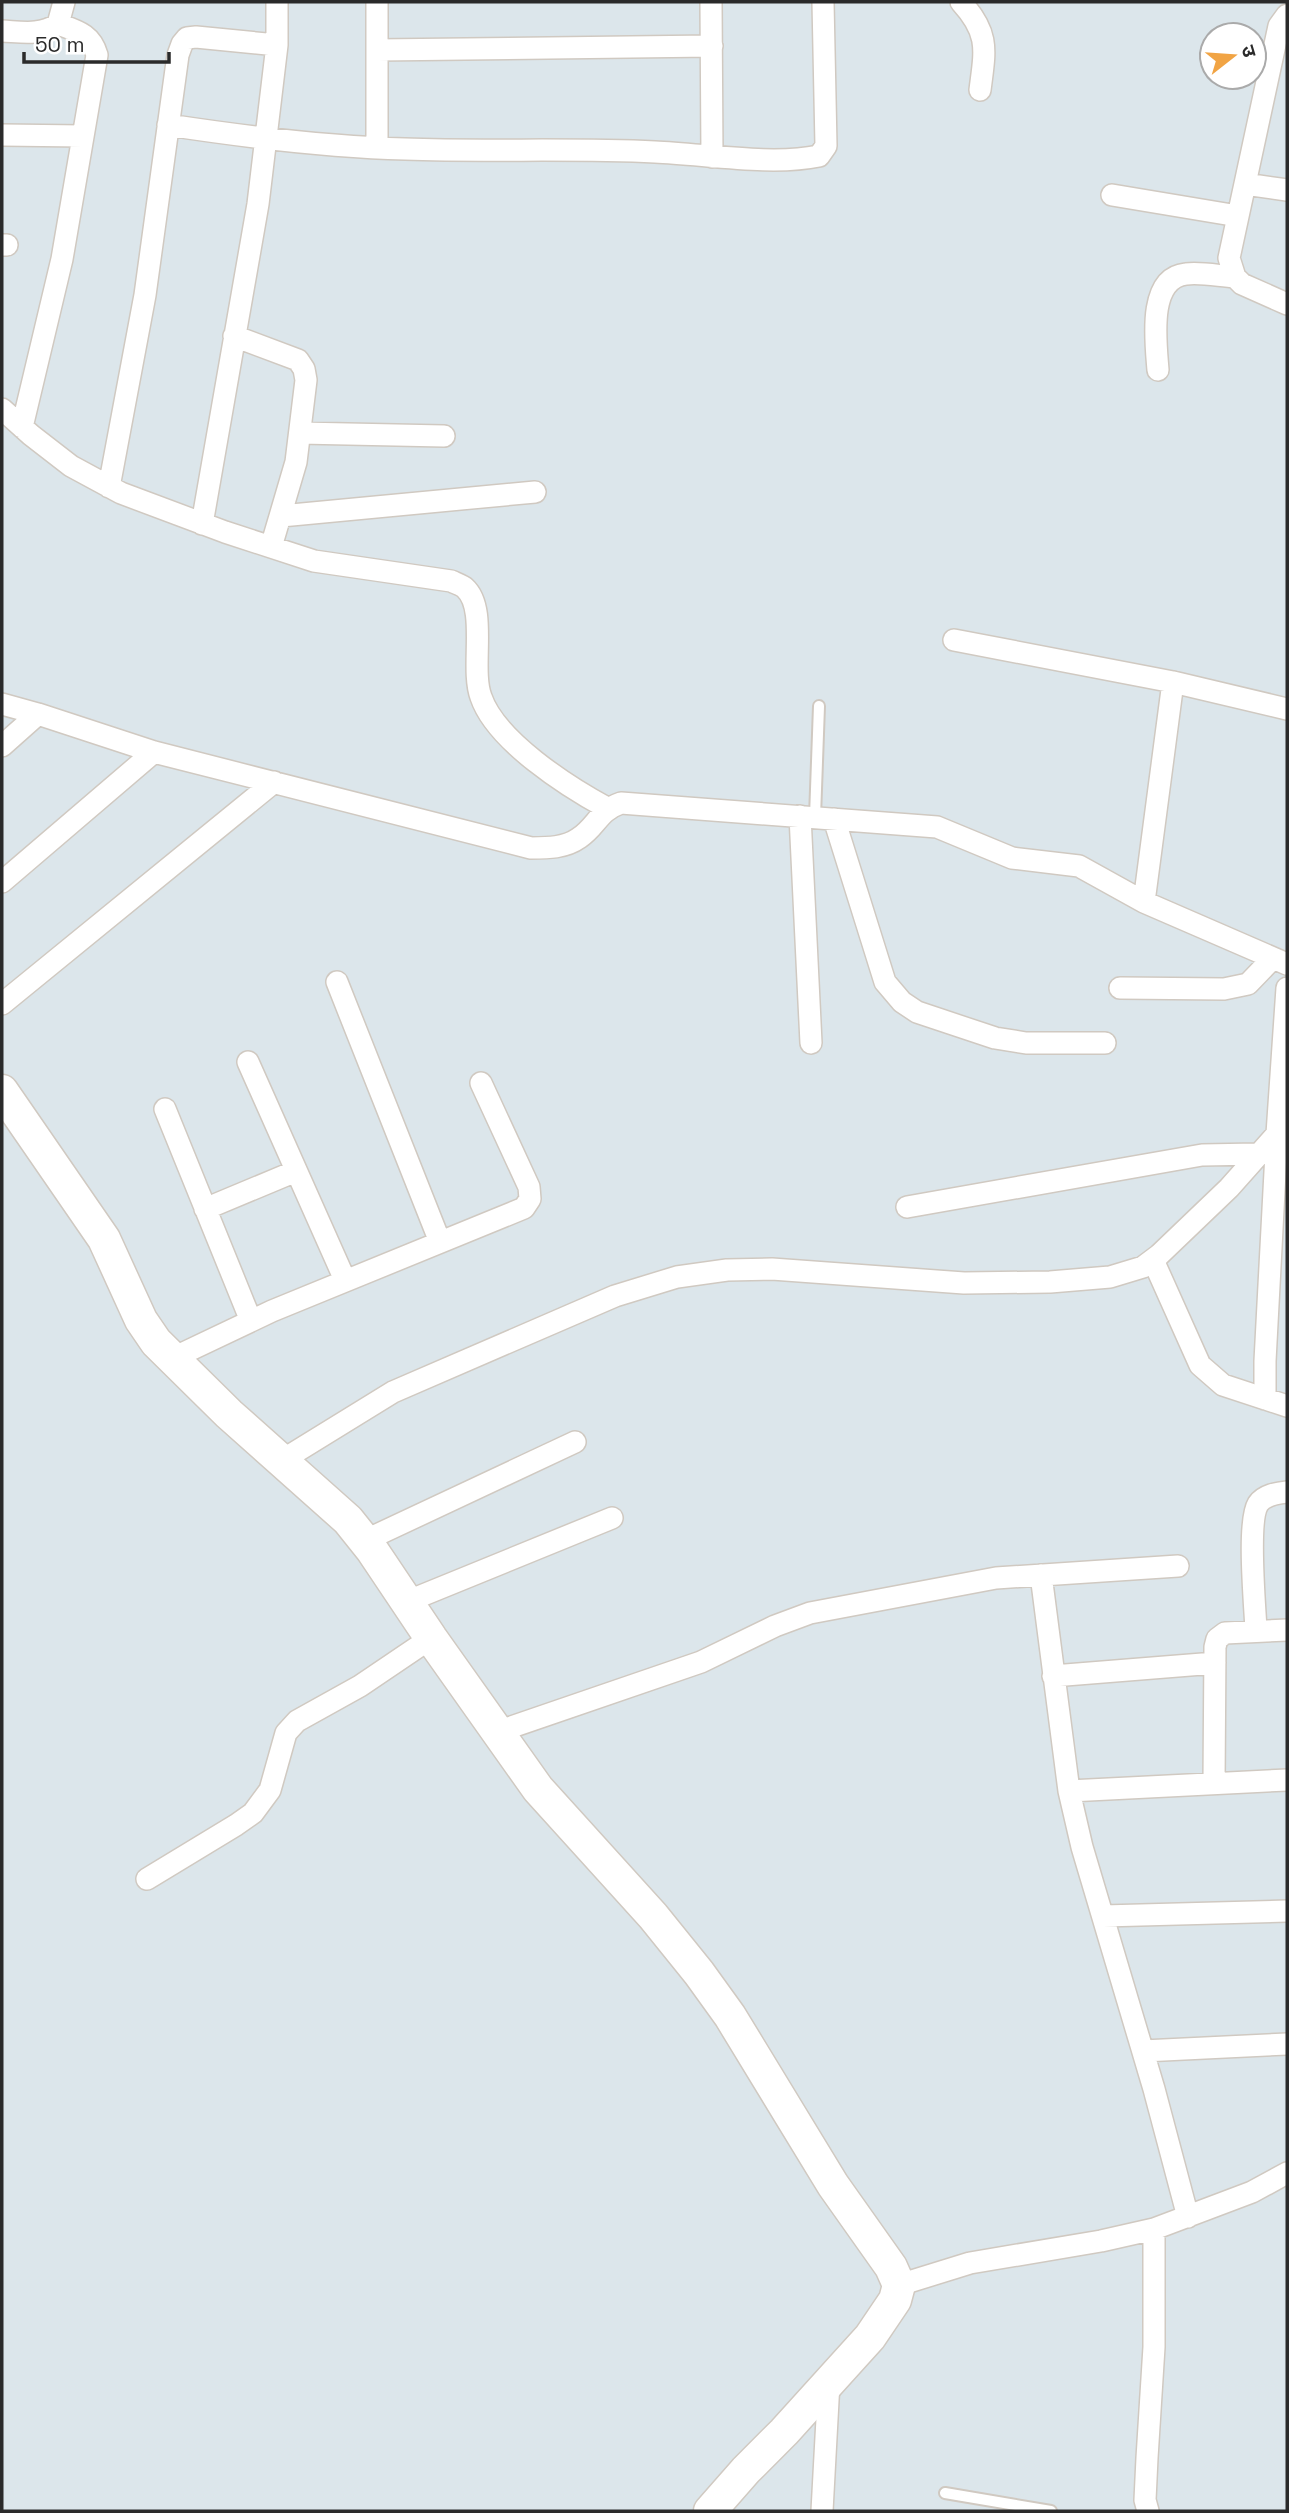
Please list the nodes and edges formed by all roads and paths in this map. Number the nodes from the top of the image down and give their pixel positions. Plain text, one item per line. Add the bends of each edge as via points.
1 (64, 2) edge
2 (277, 2) edge
3 (377, 2) edge
4 (711, 2) edge
5 (824, 2) edge
6 (961, 2) edge
7 (1287, 15) edge
8 (58, 24) junction
9 (2, 31) edge
10 (277, 45) junction
11 (712, 46) junction
12 (377, 50) junction
13 (1278, 73) edge
14 (980, 90) dead end
15 (168, 125) junction
16 (2, 135) edge
17 (83, 136) junction
18 (266, 140) junction
19 (377, 148) junction
20 (712, 157) junction
21 (1245, 184) junction
22 (1287, 190) edge
23 (1112, 195) dead end
24 (1238, 216) junction
25 (1235, 277) junction
26 (1287, 304) edge
27 (234, 335) junction
28 (1158, 370) dead end
29 (8, 420) edge
30 (300, 433) junction
31 (444, 436) dead end
32 (109, 486) junction
33 (535, 492) dead end
34 (281, 516) junction
35 (202, 524) junction
36 (271, 547) junction
37 (954, 640) dead end
38 (1173, 682) junction
39 (2, 704) edge
40 (819, 706) dead end
41 (1287, 709) edge
42 (38, 714) junction
43 (2, 746) edge
44 (153, 752) junction
45 (274, 782) junction
46 (607, 808) junction
47 (816, 817) junction
48 (2, 882) edge
49 (1144, 902) junction
50 (1280, 961) edge
51 (337, 982) dead end
52 (1120, 988) dead end
53 (1287, 988) edge
54 (2, 1004) edge
55 (811, 1043) dead end
56 (1105, 1043) dead end
57 (248, 1062) dead end
58 (481, 1083) dead end
59 (2, 1091) edge
60 (165, 1109) dead end
61 (1276, 1134) junction
62 (1257, 1154) junction
63 (296, 1171) junction
64 (1281, 1190) edge
65 (907, 1207) dead end
66 (205, 1209) junction
67 (440, 1242) junction
68 (1153, 1260) junction
69 (345, 1280) junction
70 (251, 1321) junction
71 (172, 1359) junction
72 (1265, 1399) junction
73 (1287, 1406) edge
74 (575, 1442) dead end
75 (281, 1461) junction
76 (1287, 1492) edge
77 (612, 1518) dead end
78 (364, 1541) junction
79 (1178, 1566) dead end
80 (1041, 1575) junction
81 (406, 1602) junction
82 (1256, 1630) junction
83 (1287, 1630) edge
84 (431, 1638) junction
85 (1215, 1663) junction
86 (1053, 1676) junction
87 (497, 1732) junction
88 (1287, 1780) edge
89 (1214, 1783) junction
90 (1069, 1791) junction
91 (147, 1879) dead end
92 (1287, 1911) edge
93 (1103, 1916) junction
94 (1287, 2044) edge
95 (1143, 2051) junction
96 (1287, 2173) edge
97 (1188, 2217) junction
98 (1154, 2229) junction
99 (898, 2285) junction
100 (829, 2382) junction
101 (945, 2493) dead end
102 (710, 2511) edge
103 (822, 2511) edge
104 (1051, 2511) edge
105 (1147, 2511) edge

1 - 8 street
2 - 10 street
3 - 12 street
4 - 11 street
5 - 20 street via 826,146 819,156 804,160
6 - 14 street via 974,16 985,41
7 - 13 street via 1279,26
8 - 9 street via 35,33
8 - 17 street via 85,34 97,55
10 - 15 street via 187,38 178,55
10 - 18 street
11 - 12 street
11 - 20 street
12 - 19 street
13 - 21 street
15 - 18 street
15 - 32 street via 145,295
16 - 17 street
17 - 29 street via 62,259
18 - 19 street
18 - 27 street
19 - 20 street
21 - 22 street
21 - 24 street
23 - 24 street
24 - 25 street via 1229,258
25 - 26 street
25 - 28 street via 1185,274 1164,287 1156,332
27 - 30 street via 298,360 306,380
27 - 35 street
29 - 32 street
30 - 31 street
30 - 34 street
32 - 35 street
33 - 34 street
34 - 36 street
35 - 36 street
36 - 46 street via 314,561 451,581 465,589 477,613 480,696 492,719 569,787
37 - 38 street
38 - 41 street
38 - 49 street
39 - 42 street
40 - 47 lane
42 - 43 street
42 - 44 street
44 - 45 street
44 - 48 street
45 - 46 street via 531,848 562,846 580,837
45 - 54 street
46 - 47 street via 635,803
47 - 49 street via 937,827 1012,859 1079,866
47 - 55 street
47 - 56 street via 885,982 902,1002 917,1012 995,1038 1026,1043
49 - 50 street
50 - 52 street via 1248,985
51 - 67 street
53 - 61 street
57 - 63 street
58 - 67 street via 529,1187 530,1199 524,1208
59 - 71 street via 104,1239 141,1320
60 - 66 street
61 - 62 street
61 - 64 street
62 - 65 street via 1202,1155
62 - 68 street via 1229,1188
63 - 66 street
63 - 69 street
64 - 72 street
66 - 70 street
67 - 69 street
68 - 72 street via 1200,1365 1223,1385
68 - 75 street via 1110,1276 1050,1282 964,1283 772,1269 677,1278 615,1296 393,1392
69 - 70 street
70 - 71 street
71 - 75 street
72 - 73 street
74 - 78 street
75 - 78 street via 348,1520
76 - 82 street via 1265,1497 1257,1506 1253,1525
77 - 81 street
78 - 81 street
79 - 80 street
80 - 86 street
80 - 87 street via 996,1578 810,1613 701,1662
81 - 84 street
82 - 83 street
82 - 85 street via 1225,1633 1217,1639
84 - 87 street
84 - 91 street via 296,1721 286,1733 270,1790 253,1813
85 - 86 street
85 - 89 street
86 - 90 street
87 - 99 street via 538,1789 699,1973 833,2185 891,2267
88 - 89 street
89 - 90 street
90 - 93 street
92 - 93 street
93 - 95 street
94 - 95 street
95 - 97 street
96 - 97 street
97 - 98 street
98 - 99 street via 970,2263
98 - 105 street
99 - 100 street via 895,2300 870,2337
100 - 102 street
100 - 103 street
101 - 104 lane

